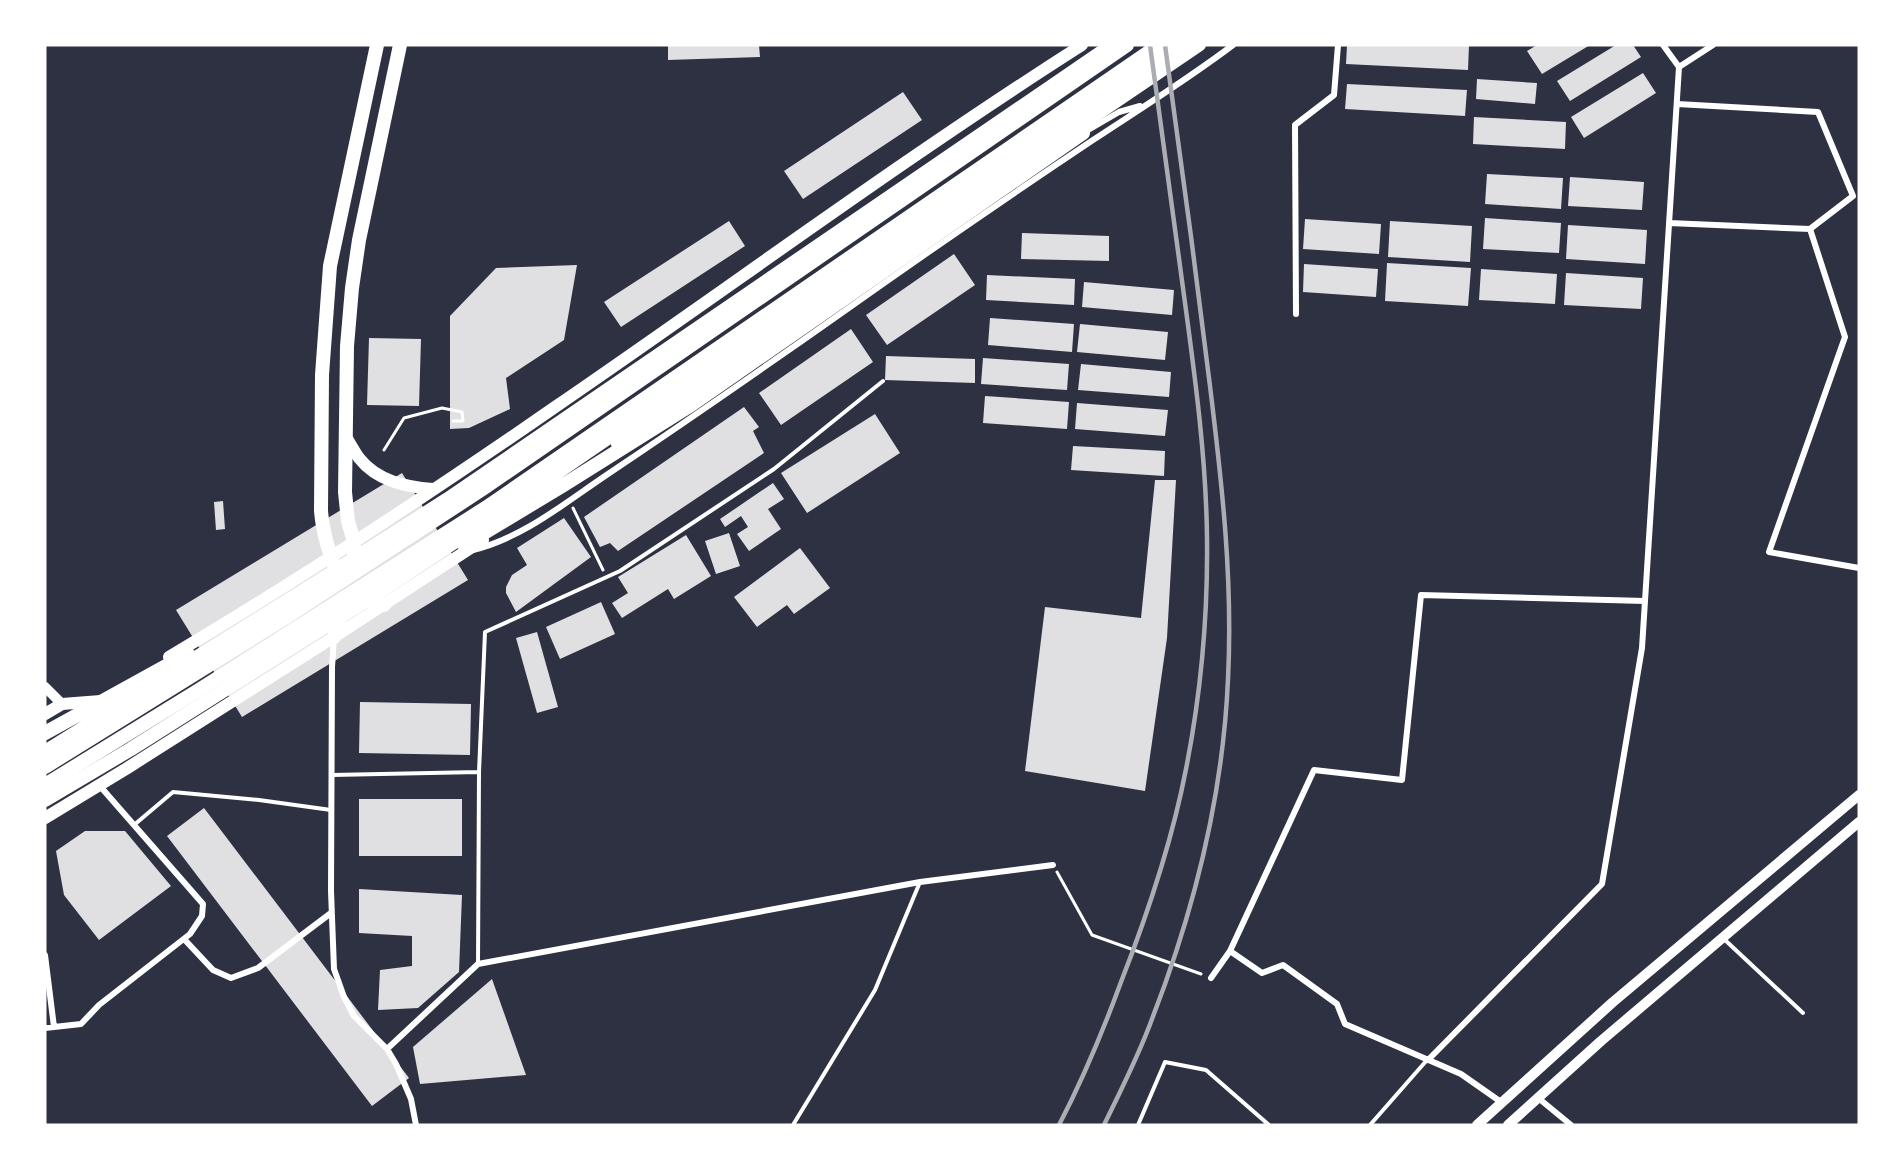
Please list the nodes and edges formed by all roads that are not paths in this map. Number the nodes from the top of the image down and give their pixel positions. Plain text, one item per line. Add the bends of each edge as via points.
1 (376, 45) edge
2 (400, 45) edge
3 (1082, 45) edge
4 (1112, 45) edge
5 (1127, 45) edge
6 (1159, 45) edge
7 (1173, 45) edge
8 (1182, 45) edge
9 (1200, 45) edge
10 (1233, 45) edge
11 (1338, 45) edge
12 (1663, 45) edge
13 (1713, 45) edge
14 (1146, 54) junction
15 (1679, 67) junction
16 (1158, 73) junction
17 (1124, 95) junction
18 (1677, 104) junction
19 (1147, 105) junction
20 (1083, 133) junction
21 (914, 158) junction
22 (929, 180) junction
23 (1669, 223) junction
24 (1810, 230) junction
25 (1296, 314) dead end
26 (621, 361) junction
27 (883, 381) dead end
28 (636, 383) junction
29 (655, 390) junction
30 (666, 410) junction
31 (346, 437) junction
32 (433, 489) junction
33 (407, 538) junction
34 (354, 542) junction
35 (467, 552) junction
36 (420, 555) junction
37 (330, 558) junction
38 (354, 558) junction
39 (377, 558) junction
40 (1859, 568) edge
41 (354, 574) junction
42 (321, 580) junction
43 (340, 582) junction
44 (273, 595) junction
45 (348, 595) junction
46 (380, 600) junction
47 (1645, 602) junction
48 (288, 616) junction
49 (296, 628) junction
50 (334, 637) junction
51 (45, 687) edge
52 (96, 701) junction
53 (150, 702) junction
54 (50, 722) edge
55 (45, 752) edge
56 (45, 767) edge
57 (479, 772) junction
58 (332, 775) junction
59 (45, 785) edge
60 (99, 785) junction
61 (1859, 795) edge
62 (45, 800) edge
63 (332, 810) junction
64 (45, 818) edge
65 (1859, 822) edge
66 (134, 825) junction
67 (1053, 865) road end
68 (920, 882) junction
69 (332, 913) junction
70 (1722, 937) junction
71 (184, 939) junction
72 (1230, 951) junction
73 (45, 955) edge
74 (478, 964) junction
75 (1211, 978) road end
76 (1803, 1013) dead end
77 (54, 1027) junction
78 (45, 1028) edge
79 (387, 1049) junction
80 (1428, 1060) junction
81 (1537, 1097) junction
82 (1501, 1102) junction
83 (416, 1125) edge
84 (793, 1125) edge
85 (1138, 1125) edge
86 (1269, 1125) edge
87 (1370, 1125) edge
88 (1477, 1125) edge
89 (1508, 1125) edge
90 (1571, 1125) edge

1 - 37 main road via 328,286 320,495
2 - 31 main road via 353,280 347,346
3 - 21 main road
4 - 42 main road via 448,499
5 - 22 main road via 1098,58
6 - 14 main road
7 - 14 main road
8 - 16 main road
8 - 46 main road via 498,513
9 - 16 main road
10 - 19 street
11 - 25 street via 1334,95 1295,125
12 - 15 street
13 - 15 street
14 - 29 main road
15 - 18 street
16 - 17 main road
17 - 20 main road
17 - 30 main road
18 - 23 street
18 - 24 street via 1818,112 1853,196
19 - 20 street via 1119,112
19 - 35 street via 569,500 510,537
20 - 46 main road via 657,427
21 - 22 street
21 - 26 main road
22 - 28 main road
23 - 24 street
23 - 47 street
24 - 40 street via 1845,337 1769,552
26 - 28 street
26 - 32 main road
27 - 57 lane via 774,469 620,571 485,632
28 - 33 main road
29 - 30 street
29 - 36 main road
30 - 35 main road
31 - 32 main road via 359,459 375,472 400,484
31 - 34 main road via 346,501
32 - 34 main road
33 - 36 street
33 - 39 main road
34 - 37 main road
34 - 38 main road
35 - 36 main road
35 - 46 main road
36 - 45 main road via 397,564
37 - 38 main road
37 - 43 main road
37 - 44 main road
38 - 39 main road
38 - 41 main road
39 - 41 main road
41 - 43 main road
41 - 45 main road
42 - 54 main road
42 - 55 main road
43 - 45 main road
43 - 48 main road
44 - 48 street
44 - 52 main road
45 - 46 main road
45 - 49 main road
45 - 50 main road
46 - 50 main road
46 - 62 main road
47 - 72 street via 1421,595 1402,780 1314,770
47 - 80 street via 1642,648 1602,884
48 - 49 street
48 - 53 main road
49 - 59 main road
50 - 58 street
50 - 60 main road
51 - 54 street
52 - 53 main road
52 - 54 main road
52 - 54 street
53 - 56 main road
57 - 58 lane
57 - 74 lane
58 - 63 street
60 - 64 main road
60 - 66 street
61 - 82 street via 1613,1002
63 - 66 lane via 173,792
63 - 69 street
65 - 70 street
66 - 71 street via 203,904 202,916
67 - 68 street
68 - 74 street
68 - 84 lane via 875,990
69 - 71 street via 258,968 231,978 213,970
69 - 79 street via 334,969 344,997 354,1016
70 - 76 lane
70 - 81 street
71 - 77 street via 81,1023
72 - 75 street
72 - 80 street via 1262,973 1283,965 1337,1004 1344,1024
73 - 77 street
74 - 79 street
77 - 78 street
79 - 83 street via 405,1082
80 - 82 street via 1461,1074
80 - 87 lane
81 - 89 street
81 - 90 street
82 - 88 street
85 - 86 lane via 1166,1062 1206,1070

